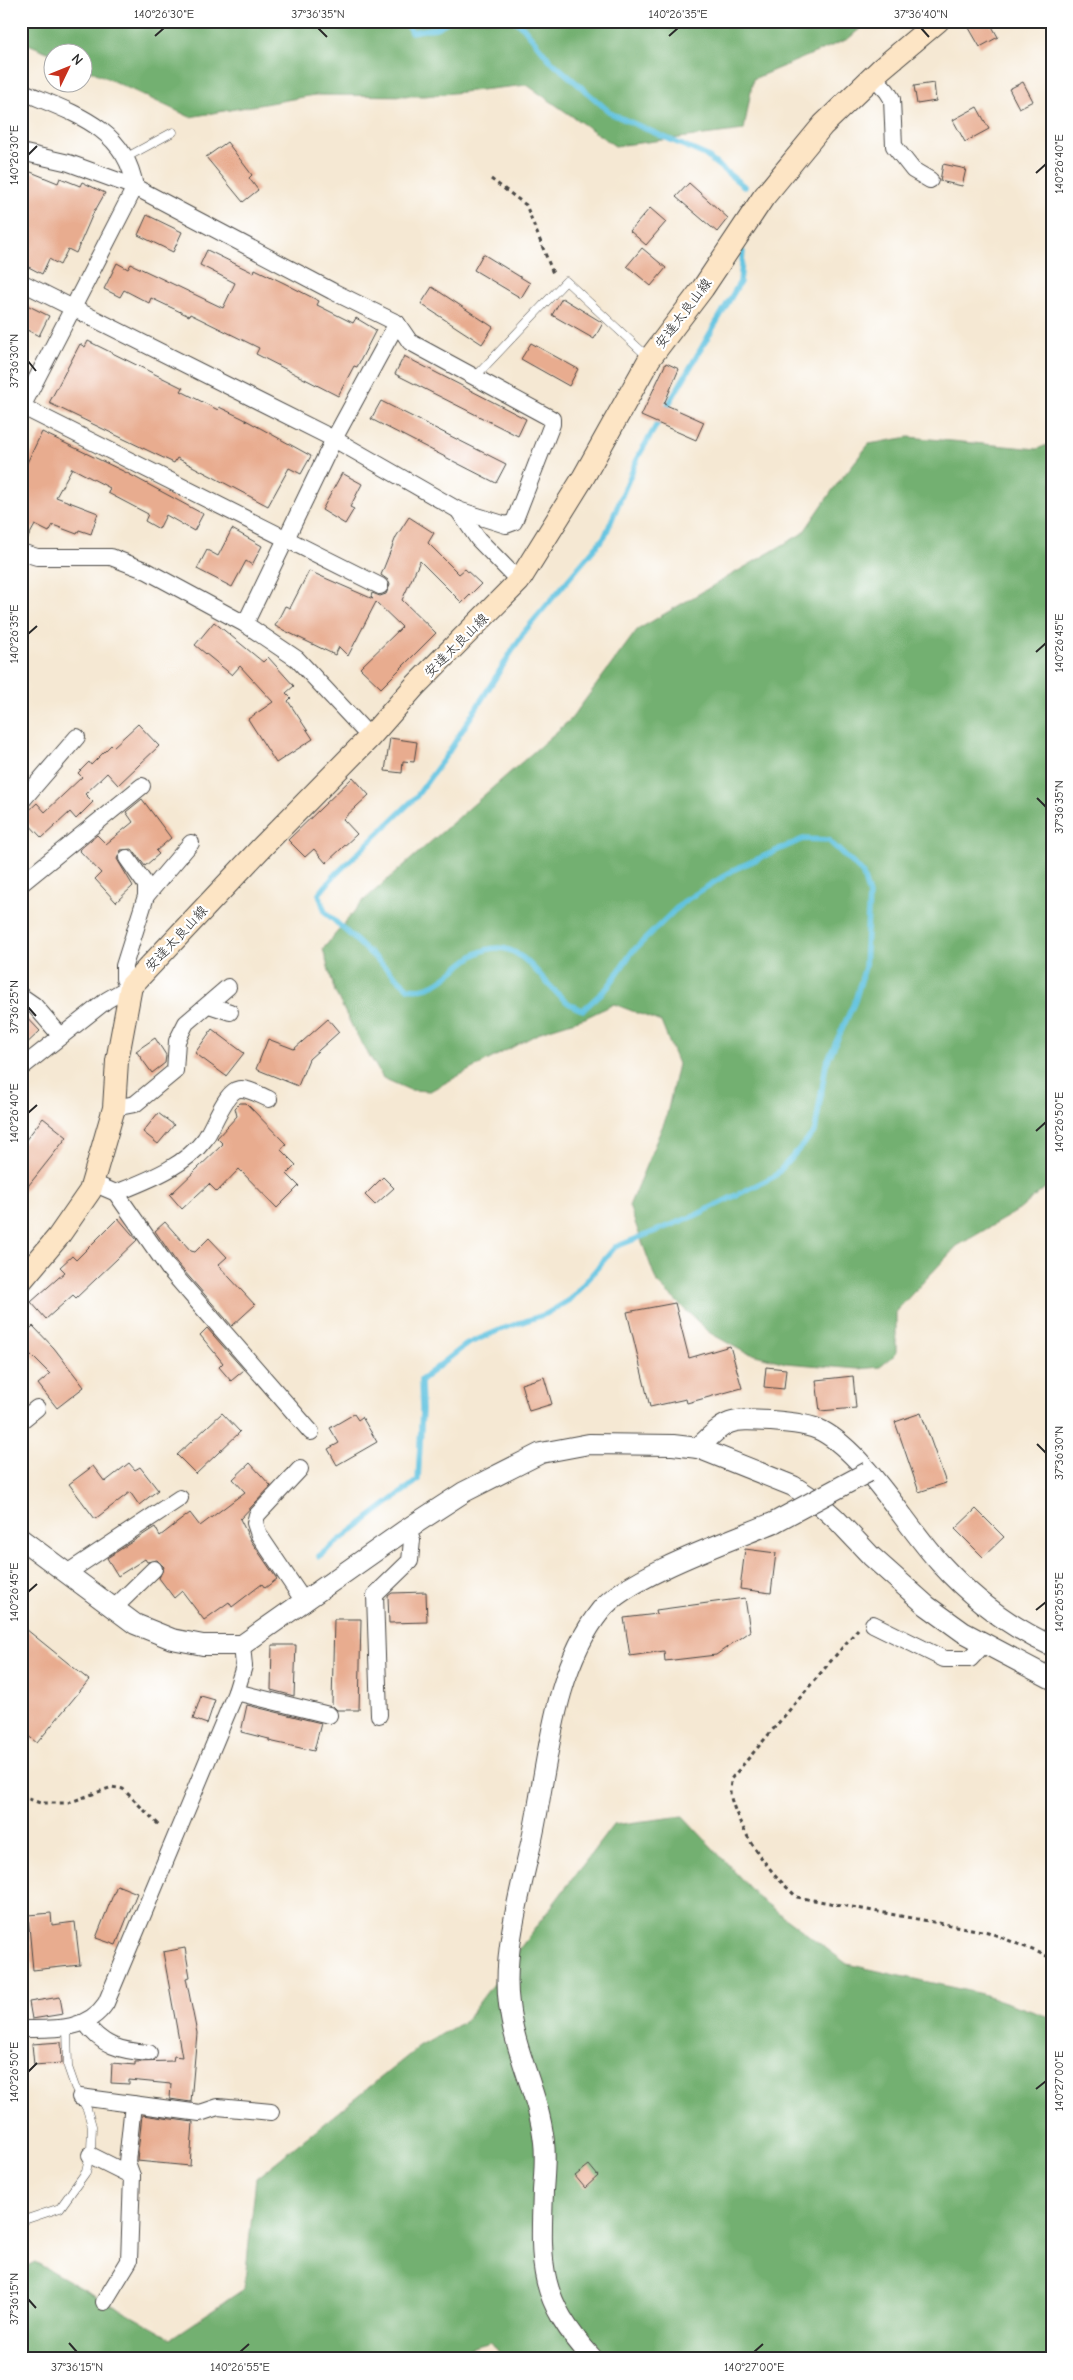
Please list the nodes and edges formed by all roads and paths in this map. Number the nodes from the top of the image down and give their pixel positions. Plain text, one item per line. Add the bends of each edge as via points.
1 (938, 21) edge
2 (873, 76) junction
3 (21, 91) edge
4 (173, 132) dead end
5 (21, 152) edge
6 (127, 157) junction
7 (491, 179) dead end
8 (930, 180) dead end
9 (135, 188) junction
10 (21, 282) edge
11 (558, 289) junction
12 (73, 308) junction
13 (397, 322) junction
14 (650, 358) junction
15 (476, 376) junction
16 (22, 407) edge
17 (334, 438) junction
18 (458, 510) junction
19 (286, 540) junction
20 (21, 552) edge
21 (518, 581) junction
22 (380, 586) dead end
23 (245, 624) junction
24 (76, 737) dead end
25 (370, 737) junction
26 (142, 786) dead end
27 (21, 802) edge
28 (191, 843) dead end
29 (127, 858) dead end
30 (21, 884) edge
31 (146, 896) junction
32 (131, 986) junction
33 (228, 987) dead end
34 (21, 996) edge
35 (209, 1005) junction
36 (230, 1012) dead end
37 (60, 1035) junction
38 (21, 1068) edge
39 (268, 1098) dead end
40 (114, 1108) junction
41 (93, 1183) junction
42 (116, 1193) junction
43 (21, 1281) edge
44 (37, 1408) dead end
45 (21, 1421) edge
46 (311, 1432) dead end
47 (698, 1448) junction
48 (300, 1469) dead end
49 (868, 1472) junction
50 (180, 1498) dead end
51 (408, 1528) junction
52 (21, 1539) edge
53 (154, 1569) dead end
54 (68, 1573) junction
55 (305, 1603) junction
56 (114, 1608) junction
57 (873, 1624) joint
58 (984, 1644) junction
59 (242, 1645) junction
60 (1052, 1646) edge
61 (1052, 1679) edge
62 (236, 1692) junction
63 (329, 1714) dead end
64 (379, 1714) dead end
65 (21, 1796) edge
66 (174, 1840) junction
67 (1052, 1958) edge
68 (85, 2022) junction
69 (67, 2027) junction
70 (21, 2029) edge
71 (149, 2053) dead end
72 (80, 2097) junction
73 (133, 2104) junction
74 (271, 2112) dead end
75 (90, 2155) junction
76 (132, 2176) junction
77 (21, 2221) edge
78 (104, 2302) dead end
79 (592, 2359) edge

1 - 2 main road, 安達太良山線
2 - 8 street via 892,99 894,146 913,170
2 - 14 main road, 安達太良山線 via 797,155
3 - 6 street via 71,111 92,124
4 - 6 lane
5 - 9 street via 69,163
6 - 9 street
7 - 11 path via 526,205
9 - 12 street
9 - 13 street
10 - 12 street
11 - 14 lane via 566,281
11 - 15 lane
12 - 16 street
12 - 17 street
13 - 15 street via 410,342
13 - 17 street
14 - 21 main road, 安達太良山線 via 583,478
15 - 18 street via 552,419 552,424 514,522 506,526
16 - 19 street
17 - 18 street
17 - 19 street
18 - 21 street via 478,539
19 - 22 street
19 - 23 street
20 - 23 street via 37,557 111,557 147,571
21 - 25 main road, 安達太良山線
23 - 25 street via 297,659
24 - 27 street
25 - 32 main road, 安達太良山線
26 - 30 street
28 - 31 street
29 - 31 street via 146,885
31 - 32 street via 124,966 124,979
32 - 37 street
32 - 40 main road via 117,1061
33 - 35 street
34 - 37 street
35 - 36 street
35 - 40 street via 186,1023 177,1041 175,1071 134,1104
37 - 38 street
39 - 42 street via 243,1089 235,1090 227,1097 204,1140 182,1161 147,1181
40 - 41 main road
41 - 42 street
41 - 43 main road via 58,1237
42 - 46 street via 169,1269
44 - 45 street
47 - 49 street via 728,1422 775,1421 820,1430 837,1440
47 - 51 street via 589,1444 541,1453 464,1492
47 - 58 street via 793,1486 808,1496 927,1606
48 - 55 street via 258,1514 255,1523 259,1535
49 - 60 street via 930,1550 976,1598 1029,1636
49 - 79 street, bridge via 776,1522 634,1584 602,1608 580,1641 561,1696 509,1956 508,2002 514,2038 527,2068 545,2146 543,2270 556,2311
50 - 54 street
51 - 55 street
51 - 64 street via 412,1540 410,1561 375,1595
52 - 54 street
53 - 56 street
54 - 56 street
55 - 59 street
56 - 59 street via 135,1624 172,1639 203,1645
57 - 58 street via 944,1659 970,1659
57 - 67 path via 856,1630 731,1779 730,1797 743,1826 780,1882 798,1897 988,1932
58 - 61 street
59 - 62 street via 244,1666
62 - 63 street
62 - 66 street
65 - 66 path via 40,1803 68,1803 112,1788 123,1789
66 - 68 street via 112,1991 102,2009
68 - 69 street
68 - 71 street via 93,2034 113,2048
69 - 70 street
69 - 72 lane via 68,2067
72 - 73 street
72 - 75 lane via 92,2126
73 - 74 street via 200,2113 218,2107
73 - 76 street via 127,2162
75 - 76 street
75 - 77 lane via 86,2172 60,2208
76 - 78 street via 128,2261

